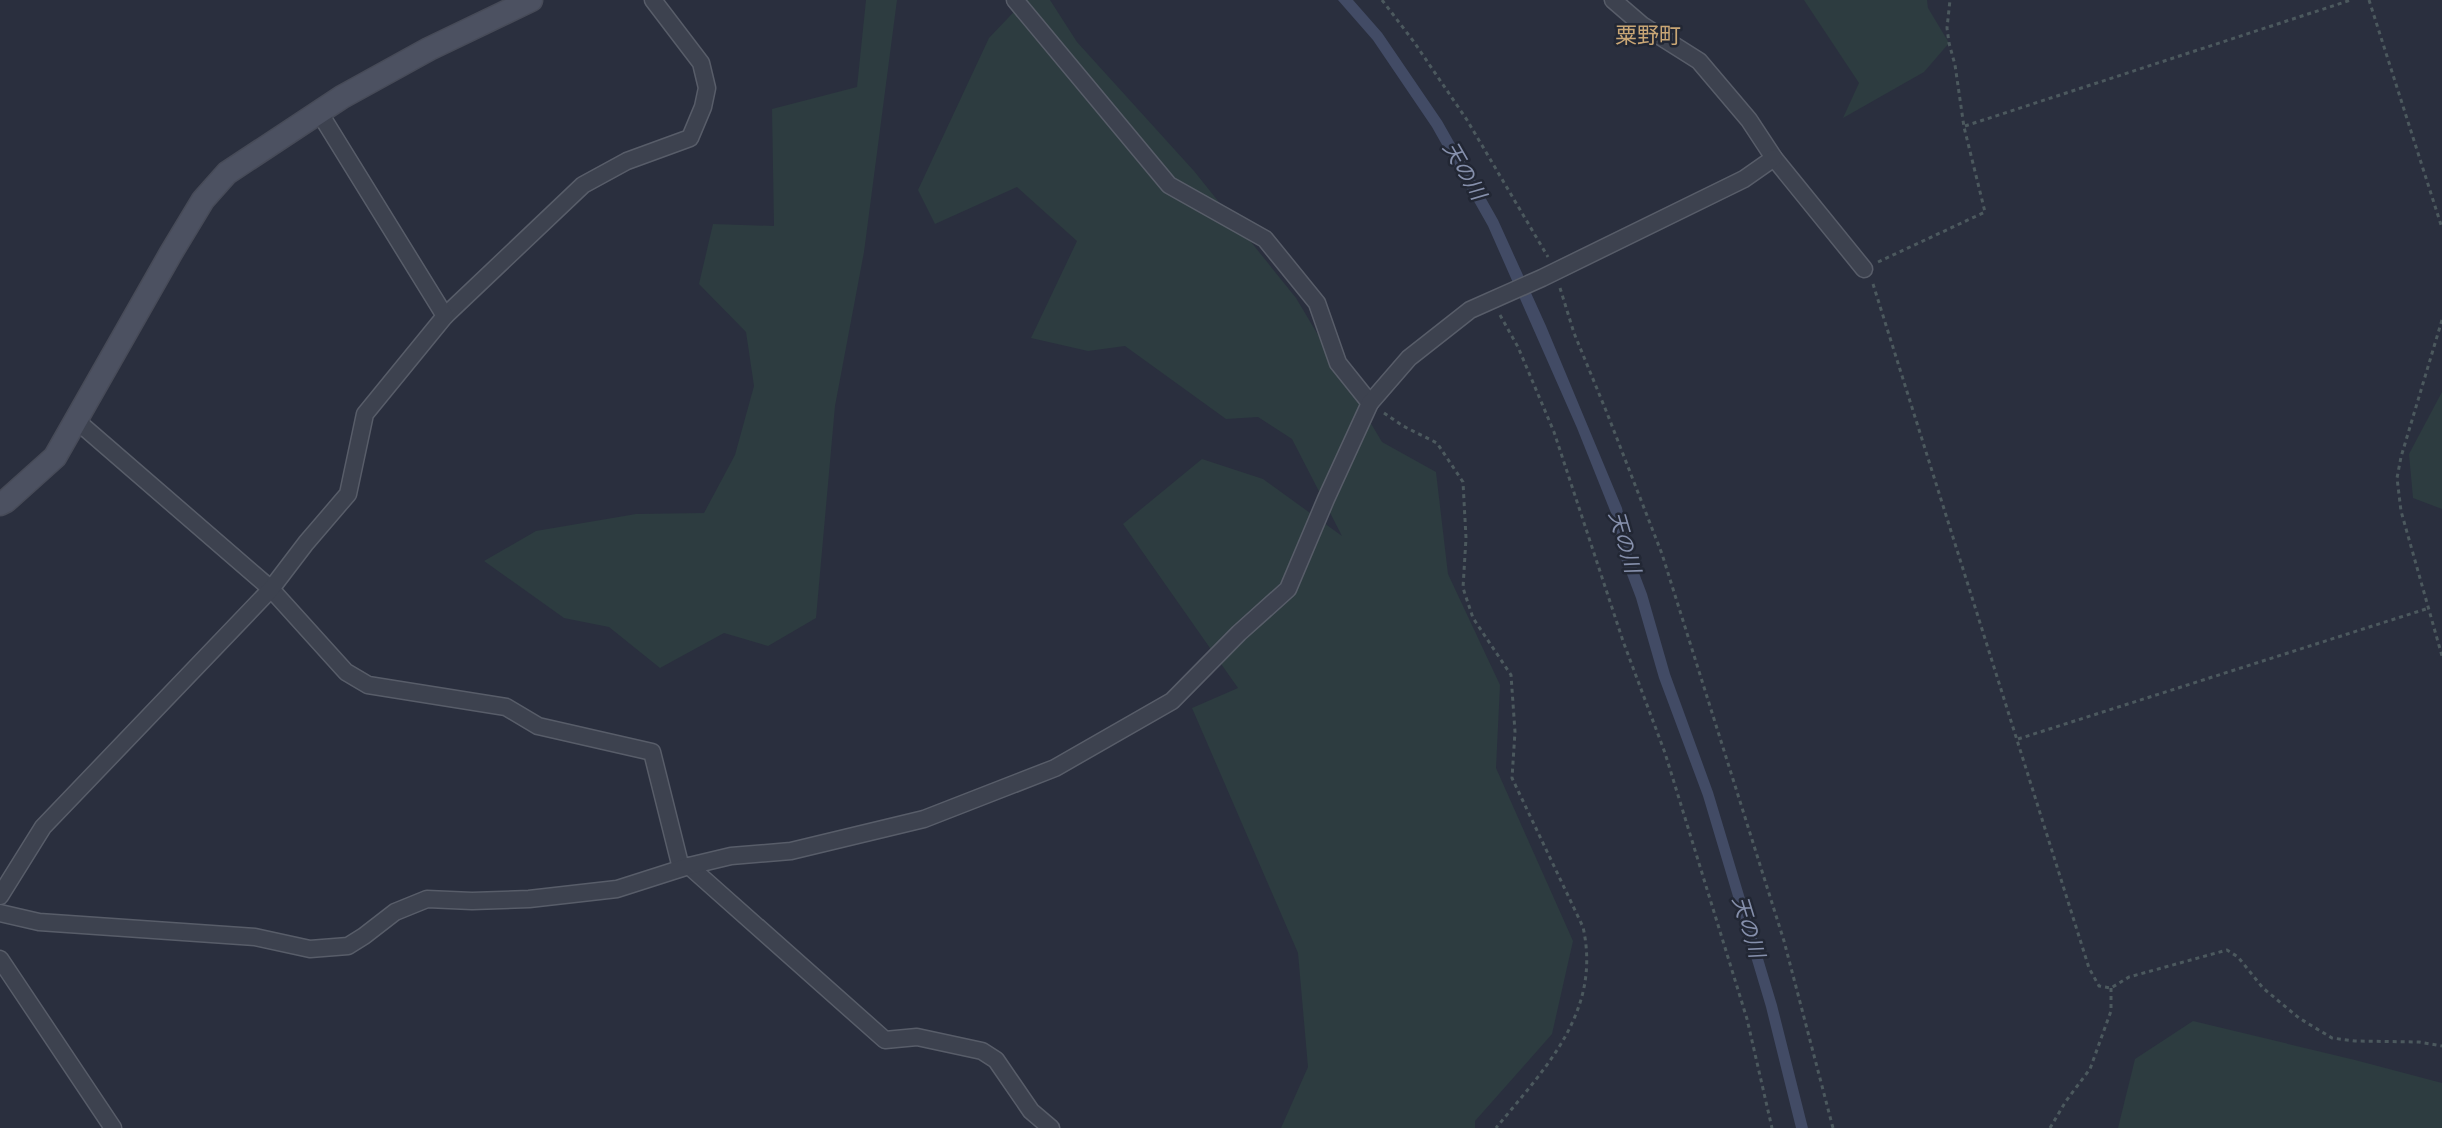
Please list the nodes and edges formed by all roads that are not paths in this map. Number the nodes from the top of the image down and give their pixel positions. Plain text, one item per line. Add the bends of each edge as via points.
1 (531, 0) edge
2 (653, 0) edge
3 (1015, 0) edge
4 (1613, 0) edge
5 (319, 112) junction
6 (1774, 158) junction
7 (1864, 269) road end
8 (445, 316) junction
9 (1370, 403) junction
10 (77, 420) junction
11 (0, 504) edge
12 (271, 590) junction
13 (685, 867) junction
14 (0, 896) edge
15 (0, 914) edge
16 (0, 959) edge
17 (113, 1128) edge
18 (1050, 1128) edge

1 - 5 street via 429,49
2 - 8 street via 702,63 707,88 690,138 627,161 583,185
3 - 9 street via 1169,185 1266,239 1317,303 1338,364
4 - 6 street via 1642,25 1699,61 1749,120
5 - 8 street
5 - 10 street via 228,173 203,200
6 - 7 street
6 - 9 street via 1744,178 1470,310 1409,358
8 - 12 street via 365,414 348,494 306,542
9 - 13 street via 1288,589 1172,701 1055,768 924,819 791,851 731,856
10 - 11 street via 55,457
10 - 12 street
12 - 13 street via 346,672 368,685 506,707 538,726 652,752
12 - 14 street via 44,827
13 - 15 street via 617,889 529,899 427,899 395,912 348,946 310,949 255,937 39,922
13 - 18 street via 885,1040 917,1037 982,1051 996,1060 1031,1111
16 - 17 street

